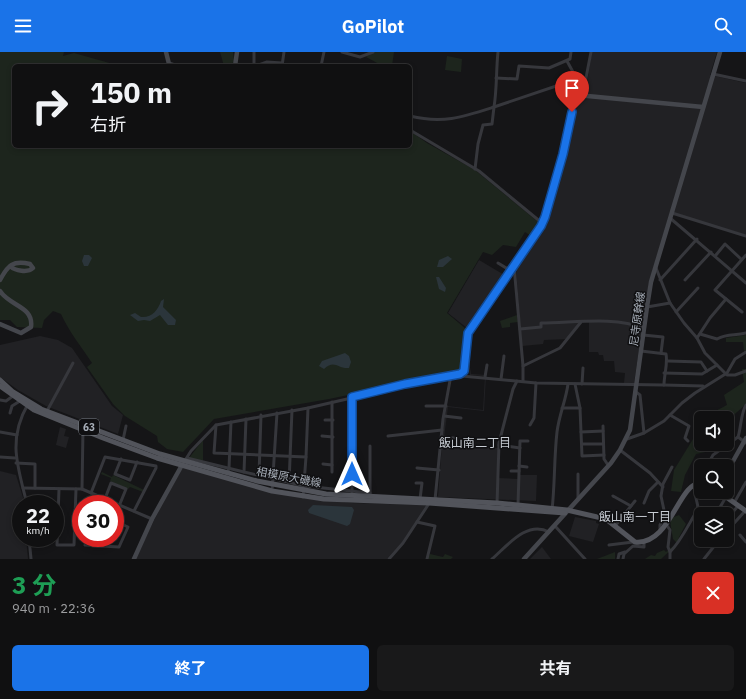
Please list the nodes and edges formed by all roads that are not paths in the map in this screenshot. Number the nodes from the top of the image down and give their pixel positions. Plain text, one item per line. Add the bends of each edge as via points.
1 (166, 52) edge
2 (238, 52) edge
3 (254, 52) edge
4 (284, 52) edge
5 (324, 52) edge
6 (342, 52) edge
7 (373, 52) edge
8 (498, 52) edge
9 (571, 52) edge
10 (591, 52) edge
11 (720, 52) edge
12 (567, 61) junction
13 (169, 64) edge
14 (235, 64) edge
15 (254, 64) edge
16 (262, 64) edge
17 (277, 64) edge
18 (282, 64) edge
19 (321, 64) edge
20 (713, 74) junction
21 (496, 78) junction
22 (577, 79) junction
23 (746, 81) edge
24 (580, 86) junction
25 (577, 95) junction
26 (494, 107) junction
27 (703, 107) junction
28 (412, 116) edge
29 (412, 131) edge
30 (476, 169) junction
31 (671, 216) junction
32 (542, 223) junction
33 (746, 236) edge
34 (697, 239) junction
35 (711, 252) junction
36 (716, 255) junction
37 (746, 255) edge
38 (741, 259) junction
39 (498, 263) dead end
40 (10, 266) dead end
41 (514, 266) junction
42 (656, 268) junction
43 (733, 270) junction
44 (511, 271) junction
45 (0, 280) edge
46 (660, 280) junction
47 (684, 280) dead end
48 (746, 282) edge
49 (696, 289) dead end
50 (0, 291) edge
51 (726, 299) junction
52 (670, 303) junction
53 (646, 307) junction
54 (741, 310) dead end
55 (676, 312) junction
56 (581, 322) junction
57 (0, 324) edge
58 (644, 328) junction
59 (520, 329) junction
60 (746, 333) edge
61 (700, 334) junction
62 (643, 335) junction
63 (697, 338) junction
64 (641, 351) junction
65 (746, 352) edge
66 (661, 353) junction
67 (504, 356) dead end
68 (681, 356) dead end
69 (668, 361) junction
70 (680, 361) junction
71 (73, 363) dead end
72 (487, 365) dead end
73 (718, 365) junction
74 (523, 366) junction
75 (582, 369) dead end
76 (707, 371) junction
77 (746, 371) edge
78 (664, 372) junction
79 (460, 374) junction
80 (726, 374) junction
81 (451, 375) junction
82 (485, 377) junction
83 (501, 379) junction
84 (0, 380) edge
85 (517, 381) junction
86 (523, 381) junction
87 (536, 383) junction
88 (568, 384) junction
89 (575, 384) junction
90 (582, 384) junction
91 (637, 384) junction
92 (664, 385) junction
93 (0, 386) edge
94 (704, 386) junction
95 (636, 392) junction
96 (13, 396) junction
97 (352, 397) junction
98 (0, 400) edge
99 (20, 402) junction
100 (332, 402) junction
101 (28, 404) junction
102 (746, 405) edge
103 (427, 406) dead end
104 (446, 406) junction
105 (308, 408) junction
106 (562, 408) junction
107 (580, 408) junction
108 (292, 410) junction
109 (47, 411) junction
110 (10, 413) dead end
111 (277, 413) junction
112 (261, 415) junction
113 (670, 415) junction
114 (444, 416) junction
115 (246, 419) junction
116 (459, 419) dead end
117 (325, 420) dead end
118 (333, 420) junction
119 (231, 422) junction
120 (216, 425) junction
121 (531, 425) dead end
122 (126, 426) dead end
123 (603, 426) dead end
124 (83, 429) junction
125 (442, 430) junction
126 (0, 432) edge
127 (581, 432) junction
128 (603, 432) junction
129 (644, 433) junction
130 (17, 435) junction
131 (322, 436) dead end
132 (333, 436) junction
133 (391, 437) dead end
134 (442, 437) junction
135 (738, 437) junction
136 (454, 438) dead end
137 (626, 439) junction
138 (123, 440) junction
139 (515, 440) dead end
140 (688, 440) dead end
141 (520, 441) junction
142 (528, 441) dead end
143 (745, 441) edge
144 (582, 444) junction
145 (604, 444) junction
146 (499, 445) junction
147 (369, 448) dead end
148 (520, 448) junction
149 (620, 450) junction
150 (229, 453) junction
151 (245, 454) junction
152 (260, 455) junction
153 (604, 455) junction
154 (275, 456) junction
155 (290, 456) junction
156 (0, 457) edge
157 (306, 457) junction
158 (15, 458) junction
159 (121, 459) junction
160 (711, 459) edge
161 (734, 460) edge
162 (184, 461) junction
163 (137, 462) junction
164 (16, 463) junction
165 (323, 464) dead end
166 (332, 465) junction
167 (608, 465) junction
168 (519, 466) junction
169 (526, 467) dead end
170 (672, 467) dead end
171 (417, 468) dead end
172 (439, 470) junction
173 (511, 471) dead end
174 (519, 471) junction
175 (244, 472) junction
176 (332, 472) dead end
177 (227, 473) junction
178 (578, 474) dead end
179 (259, 475) junction
180 (274, 479) junction
181 (658, 482) junction
182 (746, 482) edge
183 (289, 483) junction
184 (416, 483) dead end
185 (422, 483) junction
186 (427, 484) dead end
187 (694, 486) edge
188 (663, 487) junction
189 (23, 488) junction
190 (35, 488) junction
191 (59, 488) junction
192 (273, 488) junction
193 (76, 489) junction
194 (82, 489) junction
195 (304, 491) junction
196 (91, 493) junction
197 (352, 494) junction
198 (25, 495) edge
199 (96, 495) edge
200 (107, 495) edge
201 (123, 495) edge
202 (612, 496) dead end
203 (370, 497) junction
204 (578, 498) junction
205 (420, 499) junction
206 (436, 499) junction
207 (696, 499) edge
208 (729, 499) edge
209 (635, 501) dead end
210 (646, 501) dead end
211 (429, 503) junction
212 (736, 504) junction
213 (496, 505) junction
214 (631, 506) junction
215 (124, 507) edge
216 (518, 507) junction
217 (734, 507) edge
218 (552, 510) junction
219 (134, 511) junction
220 (566, 511) junction
221 (746, 511) edge
222 (152, 519) junction
223 (416, 522) junction
224 (124, 524) edge
225 (666, 524) junction
226 (734, 524) edge
227 (555, 526) junction
228 (615, 526) junction
229 (660, 531) junction
230 (549, 532) junction
231 (124, 535) edge
232 (742, 536) dead end
233 (633, 542) junction
234 (644, 542) junction
235 (746, 542) edge
236 (29, 547) edge
237 (611, 547) dead end
238 (713, 547) edge
239 (626, 552) junction
240 (670, 552) junction
241 (31, 559) edge
242 (134, 559) edge
243 (389, 559) edge
244 (427, 559) edge
245 (492, 559) edge
246 (524, 559) edge
247 (585, 559) edge
248 (618, 559) edge
249 (623, 559) edge
250 (670, 559) edge
251 (704, 559) edge

1 - 13 street
2 - 14 street
3 - 15 street
4 - 18 street
5 - 19 street
6 - 7 street via 360,57
8 - 21 street
9 - 12 street
10 - 24 street via 586,78
11 - 20 street, 尼寺原幹線
12 - 21 street via 549,68 519,66 517,80
12 - 22 street
16 - 17 street
20 - 23 street
20 - 27 street, 尼寺原幹線
21 - 26 street
22 - 24 street
22 - 26 street
24 - 25 street
25 - 27 street
25 - 32 street via 549,205
26 - 28 street via 445,120
26 - 30 street via 492,124 483,125
27 - 31 street, 尼寺原幹線
29 - 30 street
30 - 32 street via 515,198
31 - 33 street
31 - 34 street
31 - 42 street, 尼寺原幹線
32 - 41 street
34 - 35 street
34 - 46 street
35 - 36 street
35 - 47 street
36 - 38 street via 724,244
36 - 43 street
37 - 38 street
38 - 43 street
39 - 44 street
40 - 45 street
41 - 44 street
41 - 59 street
42 - 46 street
42 - 53 street, 尼寺原幹線
43 - 48 street
43 - 51 street via 714,290
44 - 79 street via 468,333 464,371
46 - 52 street
49 - 55 street
50 - 57 street via 29,313 32,322 31,327 21,333
51 - 54 street
51 - 61 street
52 - 53 street
52 - 55 street
53 - 58 street, 尼寺原幹線
55 - 63 street
56 - 58 street via 626,322
56 - 59 street via 541,323 541,328
56 - 74 street via 560,348
58 - 62 street, 尼寺原幹線
59 - 74 street
60 - 61 street via 735,335 725,332 717,339
61 - 63 street
62 - 64 street, 尼寺原幹線
62 - 66 street via 663,338
63 - 73 street via 705,353
64 - 66 street
64 - 91 street, 尼寺原幹線
65 - 80 street via 735,359
66 - 69 street via 666,354
67 - 83 street
68 - 70 street
69 - 70 street
69 - 78 street
70 - 76 street via 701,362
71 - 109 street
72 - 82 street
73 - 76 street
73 - 80 street
74 - 86 street
75 - 90 street
76 - 78 street via 702,374
77 - 80 street via 730,376
78 - 92 street
79 - 81 street
79 - 82 street
80 - 94 street
81 - 97 street
81 - 104 street
82 - 83 street
83 - 85 street
84 - 101 main road, 相模原大磯線 / 63
85 - 86 street
85 - 146 street via 501,429
86 - 87 street
87 - 88 street
87 - 121 street via 534,418
88 - 89 street
88 - 106 street
89 - 90 street
89 - 107 street
90 - 91 street
91 - 92 street
91 - 95 street, 尼寺原幹線
92 - 94 street
93 - 96 main road, 相模原大磯線 / 63
94 - 113 street via 682,402
95 - 129 street via 640,395
95 - 137 street, 尼寺原幹線 via 633,419
96 - 98 street via 6,401
96 - 99 main road, 相模原大磯線 / 63
97 - 100 street
97 - 197 street
99 - 101 main road, 相模原大磯線 / 63
99 - 110 street via 12,406
100 - 105 street
100 - 118 street
101 - 109 main road, 相模原大磯線 / 63
101 - 124 main road, 相模原大磯線 / 63
101 - 130 street
102 - 135 street
103 - 104 street
104 - 114 street
105 - 108 street
105 - 157 street
106 - 107 street
106 - 218 street via 557,434
107 - 127 street
108 - 111 street
108 - 155 street
109 - 138 main road, 相模原大磯線 / 63
111 - 112 street
111 - 154 street
112 - 115 street
112 - 152 street
113 - 129 street
113 - 140 street via 688,426 685,438
114 - 116 street
114 - 125 street
115 - 119 street
115 - 151 street
117 - 118 street
118 - 132 street
119 - 120 street
119 - 150 street
120 - 150 street via 212,453
120 - 162 street
122 - 138 street
123 - 128 street
124 - 162 main road, 相模原大磯線 / 63 via 157,458
124 - 194 street
125 - 133 street
125 - 134 street
126 - 130 street
127 - 128 street
127 - 144 street
128 - 145 street
129 - 137 street
130 - 158 street
131 - 132 street
132 - 166 street
134 - 136 street
134 - 172 street
135 - 143 street
135 - 160 street
137 - 149 street, 尼寺原幹線
138 - 162 main road, 相模原大磯線 / 63
139 - 141 street
141 - 142 street
141 - 148 street
143 - 161 street
144 - 145 street
144 - 153 street via 582,456
145 - 153 street
146 - 148 street
146 - 213 street
147 - 203 street
148 - 168 street
149 - 167 street, 尼寺原幹線
149 - 181 street
150 - 151 street
150 - 177 street
151 - 152 street
151 - 175 street
152 - 154 street
152 - 179 street
153 - 167 street
154 - 155 street
154 - 180 street
155 - 157 street
155 - 183 street
156 - 158 street
157 - 195 street
158 - 164 street
159 - 163 street
159 - 163 street via 115,474 130,480
159 - 196 street via 105,457
162 - 177 main road, 相模原大磯線 / 63
162 - 177 street
162 - 222 street
163 - 219 street via 156,468
164 - 189 street
164 - 190 street via 35,464
165 - 166 street
166 - 176 street
167 - 204 street, 尼寺原幹線
168 - 169 street
168 - 174 street
170 - 188 street
171 - 172 street
172 - 206 street
173 - 174 street
174 - 216 street
175 - 177 street
175 - 179 street
177 - 192 main road, 相模原大磯線 / 63
178 - 204 street
179 - 180 street
180 - 183 street
180 - 192 street
181 - 188 street
181 - 210 street
182 - 212 street
183 - 195 street
184 - 185 street
185 - 186 street
185 - 205 street
187 - 225 main road via 687,489
188 - 229 street via 661,496 665,515 660,524
189 - 190 street
189 - 198 street
190 - 191 street
191 - 193 street
191 - 193 street via 57,545 74,545
192 - 195 main road, 相模原大磯線 / 63
193 - 194 street
194 - 196 street
195 - 197 main road, 相模原大磯線 / 63
195 - 203 main road, 相模原大磯線 / 63
196 - 199 street
197 - 203 main road, 相模原大磯線 / 63
200 - 201 street via 111,484 126,489
202 - 214 street
203 - 205 main road, 相模原大磯線 / 63
203 - 211 main road, 相模原大磯線 / 63
204 - 220 street, 尼寺原幹線
205 - 206 main road, 相模原大磯線 / 63
206 - 211 street
206 - 213 main road, 相模原大磯線 / 63
207 - 240 street via 698,509 678,544
208 - 212 main road
209 - 214 street
211 - 213 main road, 相模原大磯線 / 63
211 - 223 street
212 - 217 street
212 - 221 main road
213 - 216 main road, 相模原大磯線 / 63
214 - 228 street
215 - 219 street
216 - 218 main road, 相模原大磯線 / 63
218 - 220 main road, 相模原大磯線 / 63
219 - 222 street
220 - 227 street, 尼寺原幹線
220 - 228 main road, 相模原大磯線 / 63
221 - 226 street
222 - 242 street
223 - 243 street via 403,544
223 - 244 street via 435,526
224 - 231 street via 128,526
225 - 229 main road
225 - 240 street via 670,530
227 - 230 street, 尼寺原幹線
227 - 247 street
228 - 233 main road, 相模原大磯線 / 63
229 - 234 main road
230 - 245 street via 542,529 528,530
230 - 246 street, 尼寺原幹線
232 - 235 street
233 - 234 main road
233 - 237 street
234 - 239 street via 644,547 633,546
236 - 241 street
238 - 251 street
239 - 248 street via 618,554
239 - 249 street
240 - 250 street

